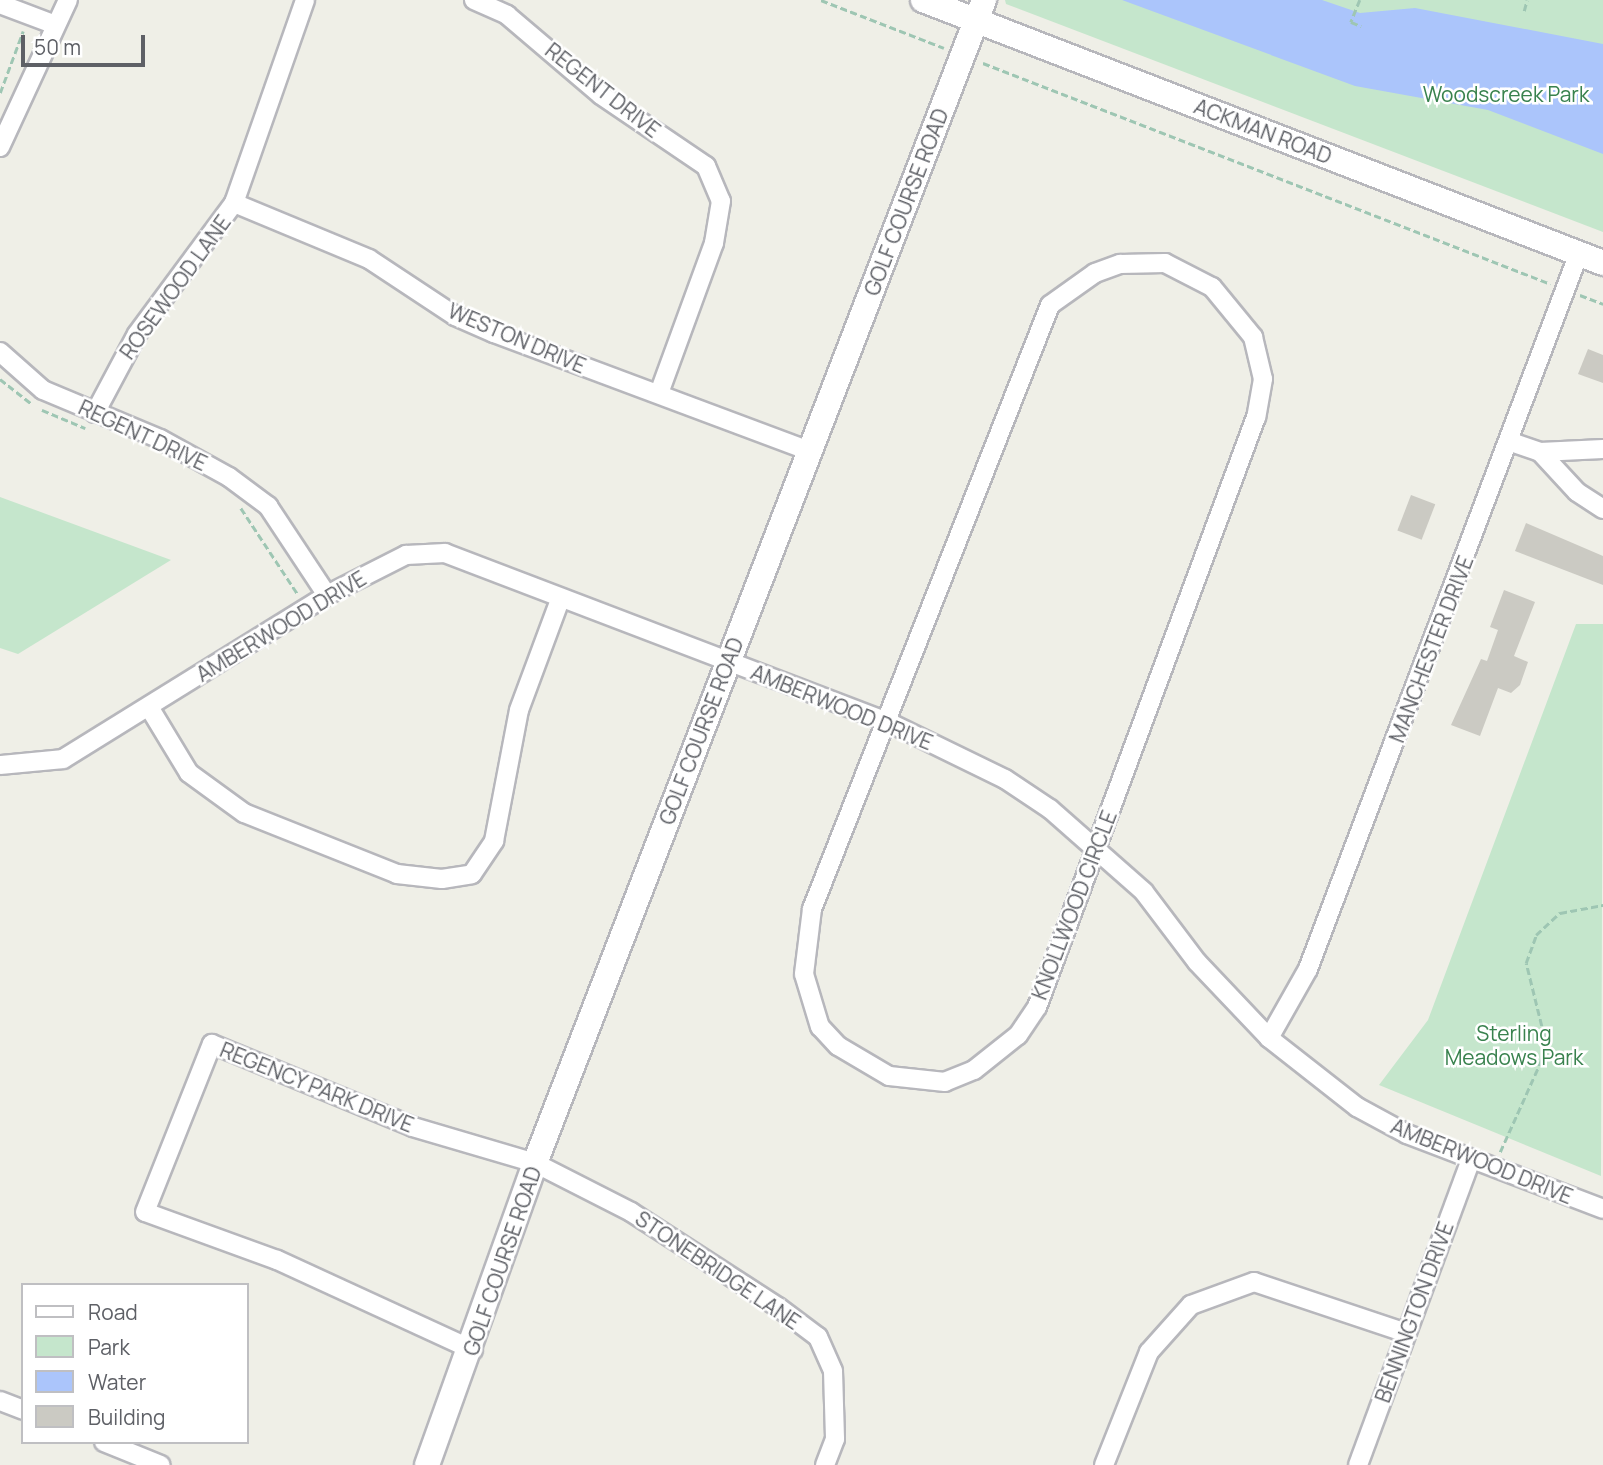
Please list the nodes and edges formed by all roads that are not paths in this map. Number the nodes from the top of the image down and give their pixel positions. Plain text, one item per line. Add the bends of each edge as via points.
1 (68, 0) edge
2 (305, 0) edge
3 (474, 0) edge
4 (923, 0) edge
5 (0, 4) edge
6 (981, 10) edge
7 (53, 24) junction
8 (0, 147) edge
9 (234, 203) junction
10 (1579, 253) junction
11 (1603, 262) edge
12 (0, 352) edge
13 (659, 393) junction
14 (95, 422) junction
15 (1511, 442) junction
16 (1603, 449) edge
17 (810, 451) junction
18 (1540, 452) junction
19 (1603, 509) edge
20 (327, 595) junction
21 (560, 600) junction
22 (728, 662) junction
23 (149, 707) junction
24 (886, 721) junction
25 (0, 765) edge
26 (1096, 848) junction
27 (1269, 1038) junction
28 (1471, 1160) junction
29 (535, 1163) junction
30 (1603, 1209) edge
31 (1406, 1333) junction
32 (473, 1350) junction
33 (0, 1401) edge
34 (21, 1409) edge
35 (109, 1444) edge
36 (161, 1465) edge
37 (427, 1465) edge
38 (825, 1465) edge
39 (1104, 1465) edge
40 (1358, 1465) edge

1 - 7 street
2 - 9 street, ROSEWOOD LANE
3 - 13 street, REGENT DRIVE via 507,15 601,95 706,166 721,201 714,243
4 - 6 street, ACKMAN ROAD
5 - 7 street
6 - 10 street, ACKMAN ROAD
6 - 17 street, GOLF COURSE ROAD
7 - 8 street
9 - 13 street, WESTON DRIVE via 369,259 475,325
9 - 14 street, ROSEWOOD LANE via 203,253 137,334
10 - 11 street, ACKMAN ROAD
10 - 15 street, MANCHESTER DRIVE
12 - 14 street, REGENT DRIVE via 43,390
13 - 17 street, WESTON DRIVE
14 - 20 street, REGENT DRIVE via 192,454 268,506
15 - 18 street
15 - 27 street, MANCHESTER DRIVE via 1308,969
16 - 18 street
17 - 22 street, GOLF COURSE ROAD
18 - 19 street via 1577,492
20 - 21 street, AMBERWOOD DRIVE via 406,555 445,553
20 - 23 street, AMBERWOOD DRIVE
21 - 22 street, AMBERWOOD DRIVE
21 - 23 street via 519,710 494,841 472,874 442,879 397,874 244,813 189,773
22 - 24 street, AMBERWOOD DRIVE
22 - 29 street, GOLF COURSE ROAD
23 - 25 street, AMBERWOOD DRIVE via 62,760
24 - 26 street, AMBERWOOD DRIVE via 1005,779
24 - 26 street, KNOLLWOOD CIRCLE via 806,938 804,974 820,1027 863,1064 888,1076 945,1082 974,1070 1018,1035 1037,1007
24 - 26 street, KNOLLWOOD CIRCLE via 1050,305 1095,273 1121,264 1165,263 1193,274 1228,301 1253,337 1261,399
26 - 27 street, AMBERWOOD DRIVE via 1144,892 1197,962
27 - 28 street, AMBERWOOD DRIVE via 1357,1107
28 - 30 street, AMBERWOOD DRIVE
28 - 31 street, BENNINGTON DRIVE
29 - 32 street, GOLF COURSE ROAD
29 - 32 street, REGENCY PARK DRIVE via 412,1128 212,1044 145,1212 277,1260
29 - 38 street, STONEBRIDGE LANE via 631,1212 818,1337 833,1371 837,1403
31 - 39 street via 1254,1282 1191,1305 1149,1352
31 - 40 street, BENNINGTON DRIVE
32 - 37 street, GOLF COURSE ROAD
33 - 34 street
35 - 36 street

